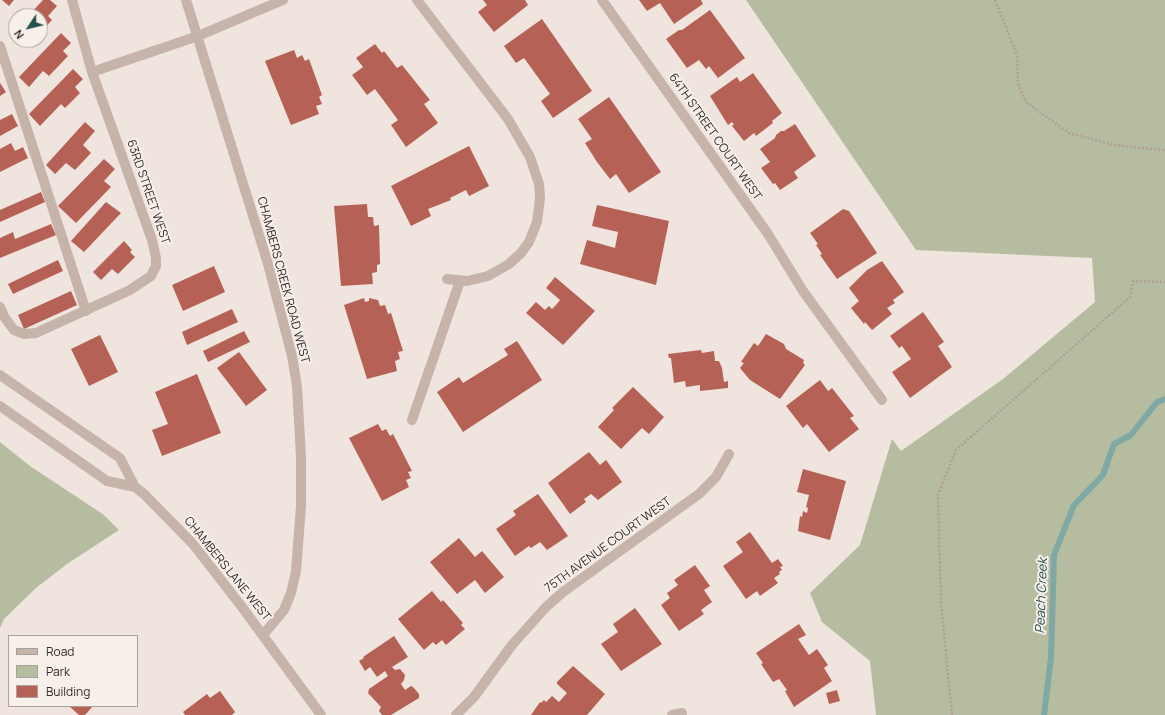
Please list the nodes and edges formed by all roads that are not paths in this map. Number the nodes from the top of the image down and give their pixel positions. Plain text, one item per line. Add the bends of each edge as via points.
1 (72, 0) edge
2 (186, 0) edge
3 (283, 0) edge
4 (417, 0) edge
5 (602, 0) edge
6 (198, 36) junction
7 (0, 46) edge
8 (92, 72) junction
9 (447, 279) dead end
10 (460, 281) junction
11 (0, 307) edge
12 (86, 311) junction
13 (0, 375) edge
14 (882, 400) dead end
15 (0, 406) edge
16 (412, 420) dead end
17 (729, 454) dead end
18 (135, 487) junction
19 (263, 635) junction
20 (321, 715) edge
21 (456, 715) edge

1 - 8 street, 63RD STREET WEST
2 - 6 street, CHAMBERS CREEK ROAD WEST
3 - 6 street
4 - 10 street via 508,118 530,157 539,184 537,222 529,242 521,253 488,276
5 - 14 street, 64TH STREET COURT WEST via 768,234 803,291
6 - 8 street
6 - 19 street, CHAMBERS CREEK ROAD WEST via 268,264 292,356 297,386 301,506 296,571 292,593 284,610
7 - 12 street
8 - 12 street, 63RD STREET WEST via 152,240 156,266 151,276 140,284
9 - 10 street
10 - 16 street
11 - 12 street, 63RD STREET WEST via 10,325 19,333 30,334 42,332
13 - 18 street, CHAMBERS LANE WEST via 120,458
15 - 18 street, CHAMBERS LANE WEST via 108,481
17 - 21 street, 75TH AVENUE COURT WEST via 716,477 699,494 546,607 512,645 474,697
18 - 19 street, CHAMBERS LANE WEST via 193,544
19 - 20 street

